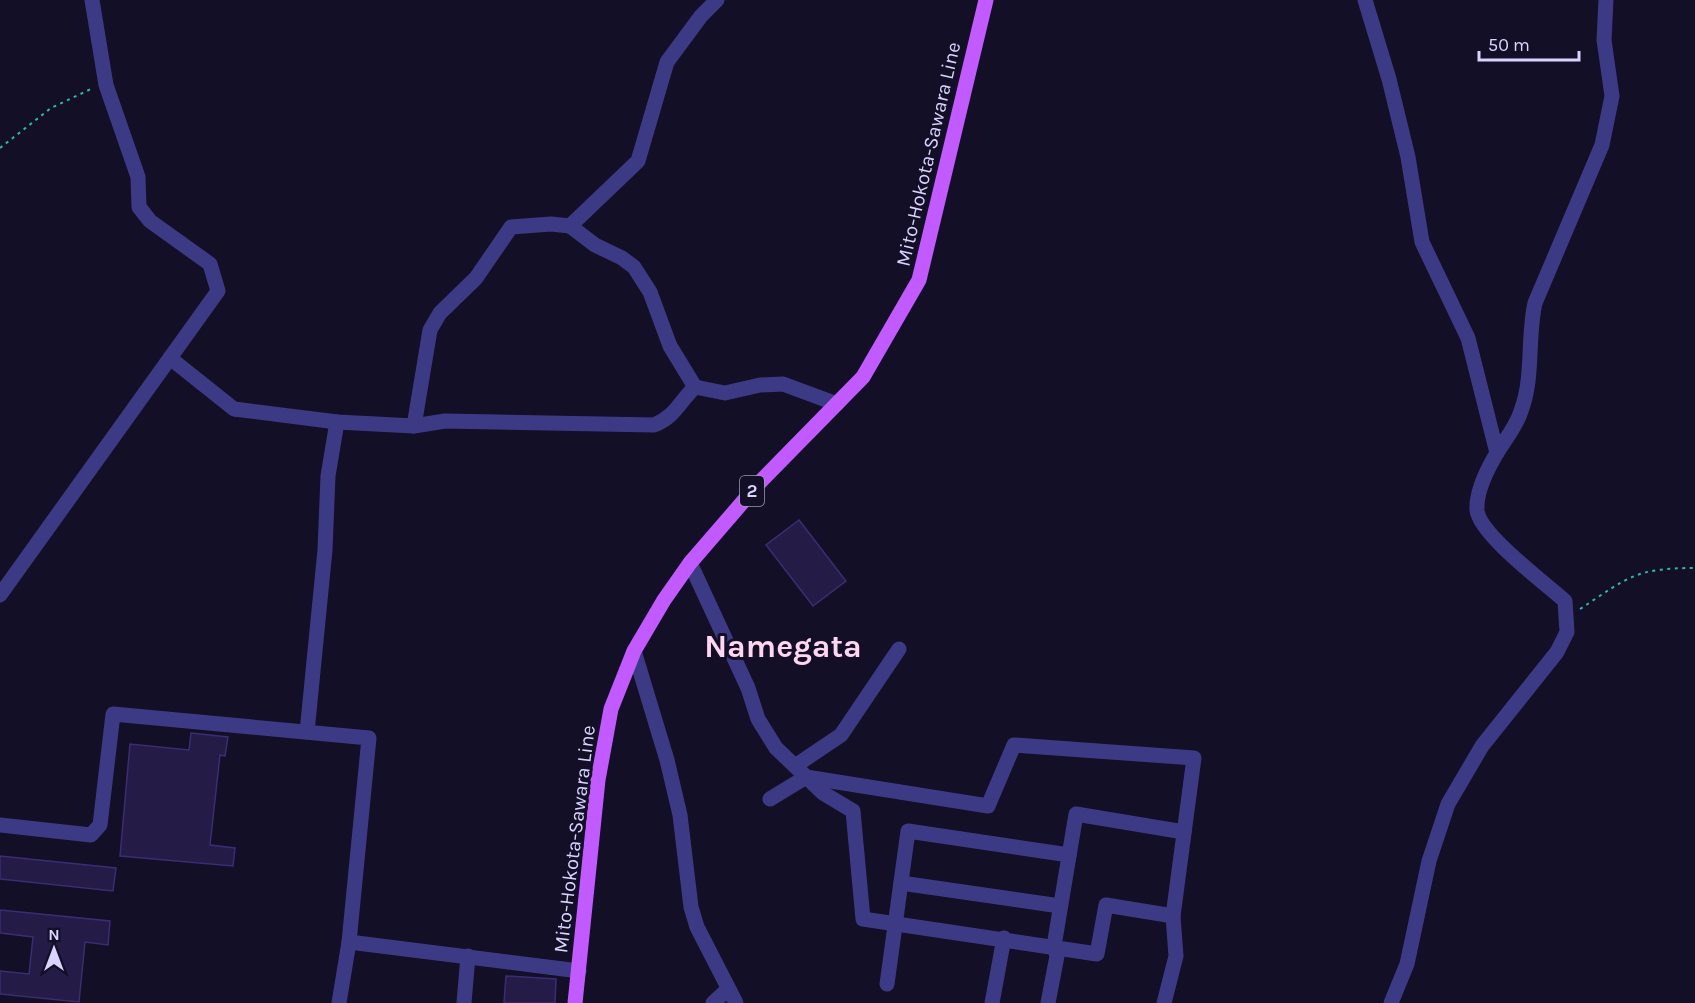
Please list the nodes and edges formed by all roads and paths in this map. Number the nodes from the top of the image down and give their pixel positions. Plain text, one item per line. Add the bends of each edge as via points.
1 (92, 0) edge
2 (717, 0) edge
3 (986, 0) edge
4 (1365, 0) edge
5 (1606, 0) edge
6 (106, 85) junction
7 (0, 148) edge
8 (570, 226) junction
9 (170, 358) junction
10 (695, 387) junction
11 (837, 404) junction
12 (337, 422) junction
13 (414, 426) junction
14 (1497, 453) junction
15 (690, 563) junction
16 (1695, 568) edge
17 (0, 595) edge
18 (1568, 617) junction
19 (899, 649) dead end
20 (634, 651) junction
21 (307, 732) junction
22 (800, 772) junction
23 (770, 799) dead end
24 (0, 825) edge
25 (1184, 832) junction
26 (1069, 855) junction
27 (901, 883) junction
28 (1060, 906) junction
29 (1173, 916) junction
30 (896, 922) junction
31 (1004, 938) junction
32 (350, 942) junction
33 (1054, 946) junction
34 (468, 956) junction
35 (579, 971) junction
36 (887, 984) dead end
37 (727, 990) junction
38 (339, 1003) edge
39 (464, 1003) edge
40 (575, 1003) edge
41 (713, 1003) edge
42 (736, 1003) edge
43 (992, 1003) edge
44 (1048, 1003) edge
45 (1164, 1003) edge
46 (1391, 1003) edge

1 - 6 street
2 - 8 street via 667,62 638,161
3 - 11 main road, Mito-Hokota-Sawara Line / 2 via 919,280 863,377
4 - 14 street via 1408,157 1422,242 1468,338
5 - 14 street via 1604,40 1612,96 1602,145 1535,303 1527,390 1521,413
6 - 7 path via 76,94 51,108
6 - 9 street via 138,177 139,207 150,221 210,264 218,291
8 - 10 street via 634,267 651,292 670,346
8 - 13 street via 511,227 476,278 440,313 430,330
9 - 12 street via 234,409
9 - 17 street
10 - 11 street via 725,393 783,384
10 - 13 street via 677,411 654,425 445,421
11 - 15 main road, Mito-Hokota-Sawara Line / 2 via 760,482
12 - 13 street
12 - 21 street via 328,476 325,550
14 - 18 street via 1481,487 1477,511 1491,536 1565,601
15 - 20 main road, Mito-Hokota-Sawara Line / 2
15 - 22 street via 748,688 758,719 776,747
16 - 18 path via 1660,568 1635,574
18 - 46 street via 1568,632 1557,652 1482,746 1448,804 1429,861 1407,964
19 - 22 street via 841,735
20 - 35 main road, Mito-Hokota-Sawara Line / 2 via 611,709 598,780
20 - 37 street via 680,815 691,907
21 - 24 street via 113,714 100,825 91,835
21 - 32 street via 369,738
22 - 23 street
22 - 25 street via 988,806 1014,745 1194,758
22 - 30 street via 823,794 853,811 863,919
25 - 26 street via 1076,814
25 - 29 street
26 - 27 street via 908,831
26 - 28 street
27 - 28 street
27 - 30 street
28 - 33 street
29 - 33 street via 1106,905 1097,954
29 - 45 street via 1176,956
30 - 31 street
30 - 36 street
31 - 33 street
31 - 43 street
32 - 34 street
32 - 38 street
33 - 44 street via 1057,956
34 - 35 street
34 - 39 street
35 - 40 main road, Mito-Hokota-Sawara Line / 2
37 - 41 street
37 - 42 street

